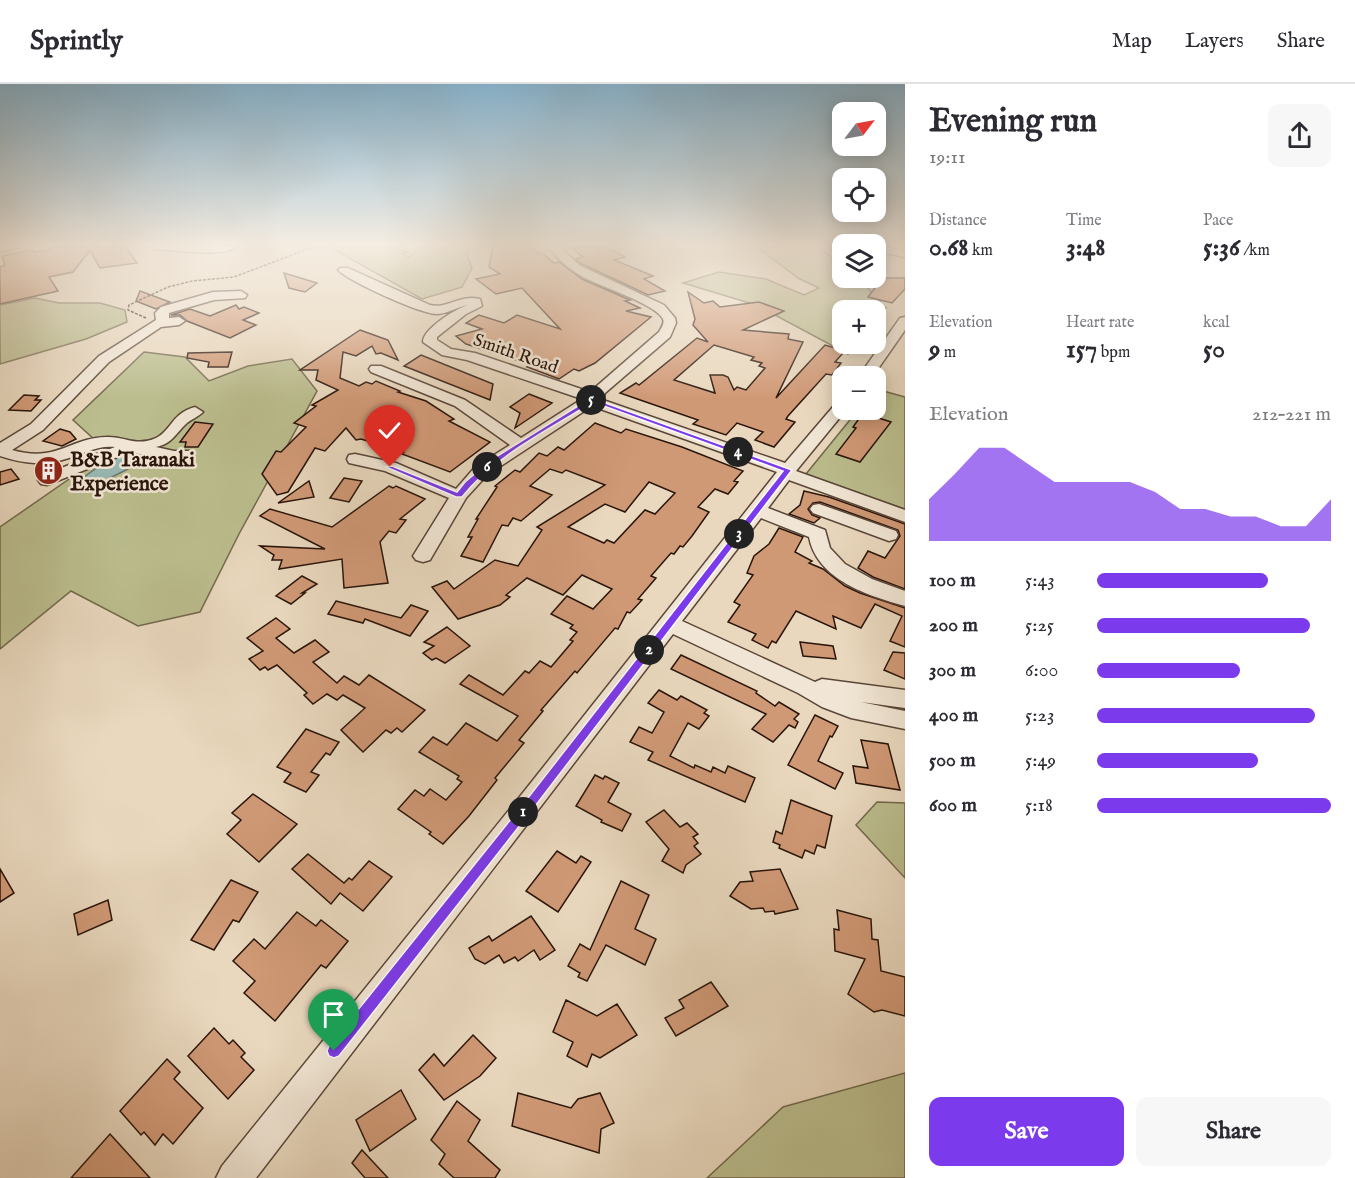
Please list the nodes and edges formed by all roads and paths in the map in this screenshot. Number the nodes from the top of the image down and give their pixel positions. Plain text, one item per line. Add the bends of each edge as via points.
1 (146, 297) edge
2 (209, 297) edge
3 (402, 297) edge
4 (638, 297) edge
5 (179, 321) dead end
6 (160, 322) junction
7 (902, 329) edge
8 (874, 366) edge
9 (376, 369) dead end
10 (594, 398) junction
11 (195, 412) dead end
12 (832, 417) edge
13 (521, 445) junction
14 (131, 447) junction
15 (0, 451) edge
16 (184, 454) dead end
17 (355, 459) dead end
18 (787, 472) junction
19 (47, 480) dead end
20 (459, 496) junction
21 (819, 509) dead end
22 (757, 510) junction
23 (905, 516) edge
24 (841, 517) junction
25 (818, 534) junction
26 (889, 535) dead end
27 (423, 556) dead end
28 (905, 598) edge
29 (669, 624) junction
30 (806, 687) junction
31 (905, 699) edge
32 (905, 720) edge
33 (234, 1178) edge

1 - 6 path via 129,305 128,310
2 - 6 street via 165,310 160,313
3 - 10 street, Smith Road via 428,309 476,302 476,306 462,311 432,334 430,342 447,352
4 - 10 street via 653,304 670,323 665,334
5 - 6 street
6 - 15 street via 104,359 37,427
7 - 8 street
9 - 13 street via 460,403
10 - 13 street
10 - 18 street, Smith Road via 597,403
11 - 14 street via 182,419 163,441
12 - 18 street
13 - 20 street via 481,471
14 - 15 street via 105,441 51,459 33,460
14 - 16 street via 174,456
14 - 19 street
17 - 20 street via 390,467
18 - 22 street
18 - 23 street, Smith Road
20 - 27 street
21 - 24 street
22 - 25 street
22 - 29 street
24 - 25 street
24 - 26 street
25 - 28 street via 818,545 839,571
29 - 30 street
29 - 33 street
30 - 31 street
30 - 32 street via 851,709

